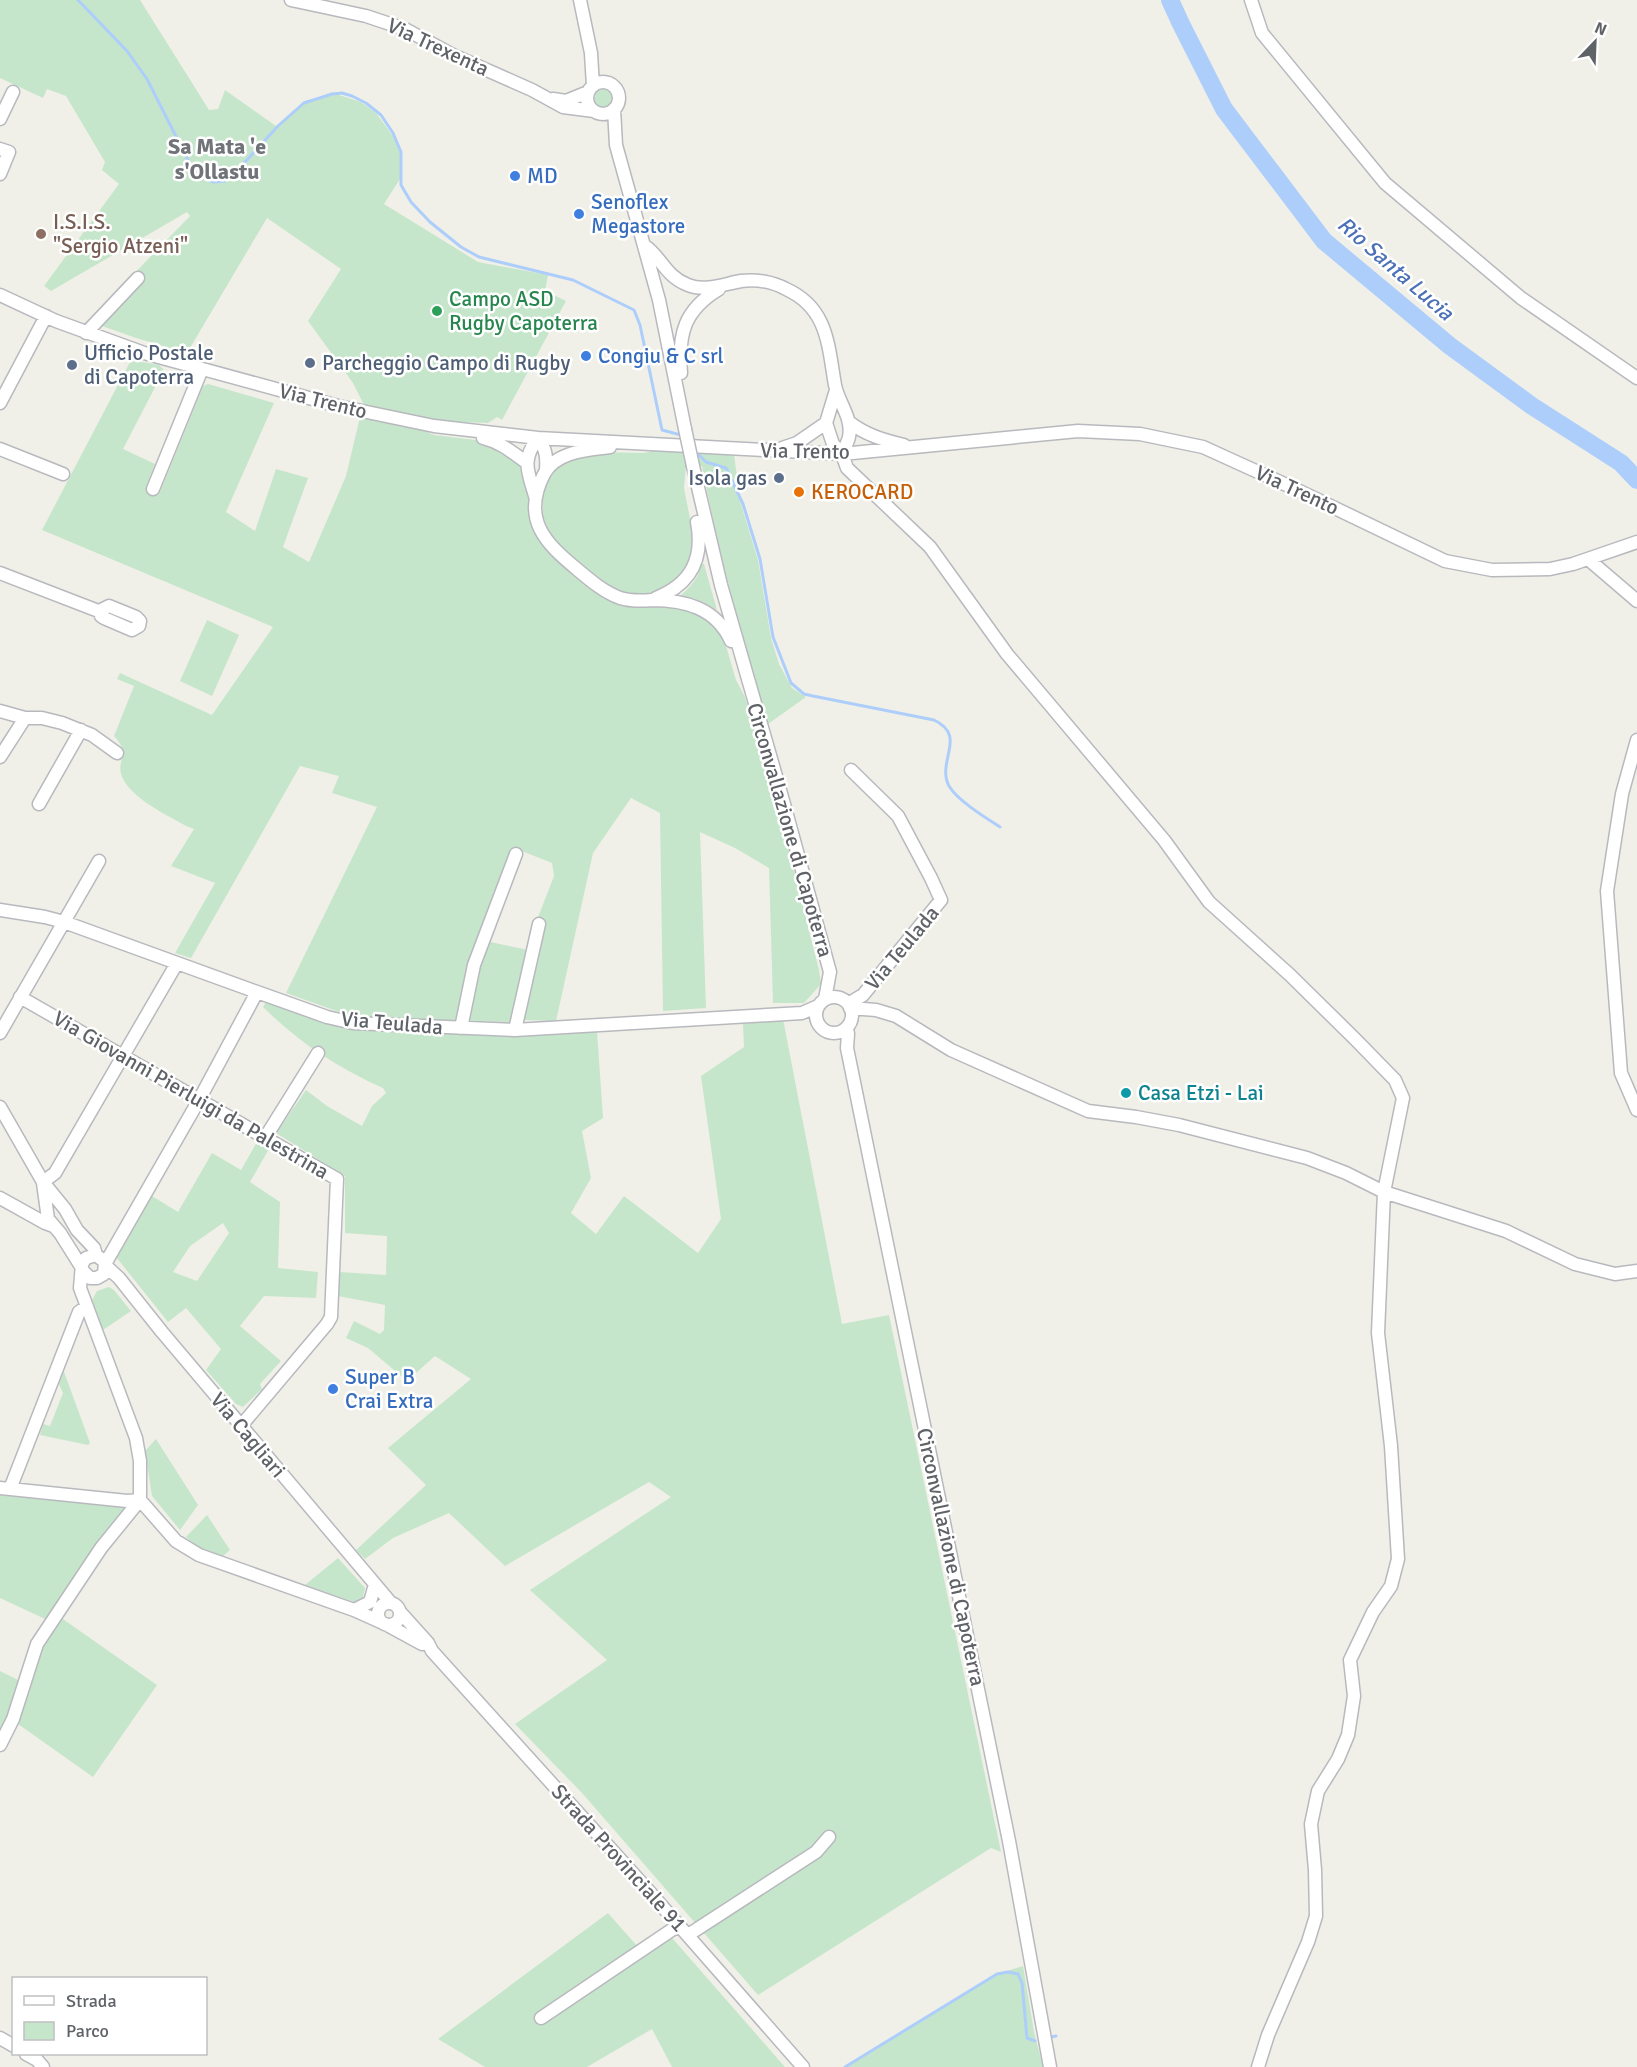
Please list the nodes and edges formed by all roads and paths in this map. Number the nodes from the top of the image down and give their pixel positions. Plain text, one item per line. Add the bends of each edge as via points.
1 (291, 0) edge
2 (580, 0) edge
3 (1251, 0) edge
4 (591, 53) junction
5 (607, 82) junction
6 (591, 89) junction
7 (13, 92) dead end
8 (546, 97) junction
9 (615, 109) junction
10 (596, 112) junction
11 (0, 119) edge
12 (616, 145) junction
13 (0, 149) edge
14 (0, 174) edge
15 (645, 246) junction
16 (138, 278) dead end
17 (726, 285) junction
18 (0, 294) edge
19 (46, 316) junction
20 (86, 333) junction
21 (202, 369) junction
22 (1637, 378) edge
23 (677, 385) junction
24 (836, 390) junction
25 (0, 403) edge
26 (849, 422) junction
27 (826, 423) junction
28 (452, 429) junction
29 (538, 438) junction
30 (629, 442) junction
31 (914, 448) junction
32 (0, 449) edge
33 (775, 451) junction
34 (842, 454) junction
35 (526, 462) junction
36 (546, 470) junction
37 (63, 474) dead end
38 (696, 486) junction
39 (153, 489) dead end
40 (536, 499) junction
41 (1637, 542) edge
42 (1588, 559) junction
43 (0, 573) edge
44 (651, 600) junction
45 (1637, 601) edge
46 (101, 612) dead end
47 (748, 683) junction
48 (0, 711) edge
49 (25, 718) junction
50 (81, 730) junction
51 (1637, 740) edge
52 (117, 753) dead end
53 (0, 757) edge
54 (851, 770) dead end
55 (39, 804) dead end
56 (516, 854) dead end
57 (99, 861) dead end
58 (0, 910) edge
59 (64, 922) junction
60 (539, 924) dead end
61 (177, 963) junction
62 (830, 972) junction
63 (257, 992) junction
64 (20, 997) junction
65 (821, 1002) junction
66 (846, 1003) junction
67 (865, 1010) junction
68 (802, 1013) junction
69 (817, 1021) junction
70 (849, 1024) junction
71 (460, 1028) junction
72 (515, 1030) junction
73 (0, 1033) edge
74 (831, 1033) junction
75 (847, 1048) junction
76 (318, 1053) dead end
77 (123, 1056) junction
78 (199, 1100) junction
79 (0, 1107) edge
80 (1637, 1110) edge
81 (266, 1138) junction
82 (43, 1182) junction
83 (1384, 1192) junction
84 (0, 1198) edge
85 (60, 1204) junction
86 (48, 1208) junction
87 (53, 1226) junction
88 (68, 1246) junction
89 (102, 1260) junction
90 (82, 1270) junction
91 (1637, 1271) edge
92 (97, 1278) junction
93 (125, 1288) junction
94 (83, 1298) junction
95 (240, 1426) junction
96 (5, 1489) edge
97 (140, 1500) junction
98 (372, 1585) junction
99 (384, 1607) junction
100 (354, 1610) junction
101 (400, 1613) junction
102 (386, 1624) junction
103 (432, 1651) junction
104 (0, 1745) edge
105 (829, 1837) dead end
106 (679, 1925) junction
107 (688, 1935) junction
108 (541, 2018) dead end
109 (28, 2055) edge
110 (43, 2067) edge
111 (803, 2067) edge
112 (1050, 2067) edge
113 (1258, 2067) edge

1 - 8 street, Via Trexenta via 405,29
2 - 4 street
3 - 22 street via 1262,33 1385,183 1521,298
4 - 5 street
4 - 6 street
5 - 6 street
5 - 9 street via 618,92
6 - 8 street via 566,101
6 - 10 street via 588,102
7 - 11 street
8 - 10 street, Via Trexenta via 564,107
9 - 10 street via 609,113
9 - 12 street
10 - 12 street via 607,124
12 - 15 street
13 - 14 street via 9,152
15 - 17 street via 673,278 689,286
15 - 23 street
16 - 20 street
17 - 23 street via 706,296 687,320 679,348 681,376
17 - 24 street via 762,281 797,294 811,306 827,336
18 - 19 street, Via Trento
19 - 20 street, Via Trento
19 - 25 street
20 - 21 street, Via Trento
21 - 28 street, Via Trento via 338,406
21 - 39 street
23 - 38 street, Circonvallazione di Capoterra, bridge
24 - 26 street
24 - 27 street
26 - 31 street via 877,439
26 - 34 street via 849,438
27 - 33 street via 797,443
27 - 34 street via 833,444
28 - 29 street, Via Trento
28 - 35 street via 461,436 494,440
29 - 30 street, Via Trento
29 - 35 street
29 - 36 street via 547,456
30 - 33 street, Via Trento
30 - 36 street via 585,449 555,461
31 - 34 street, Via Trento
31 - 42 street, Via Trento via 1078,431 1140,434 1203,447 1445,561 1492,570 1531,571
32 - 37 street
33 - 34 street, Via Trento
34 - 83 street via 847,468 930,547 1007,654 1164,840 1209,902 1290,975 1395,1080 1403,1098
35 - 40 street
36 - 40 street
38 - 44 street via 693,501 701,540 697,558 682,584
38 - 47 street, Circonvallazione di Capoterra
40 - 44 street via 540,530 554,550 607,592 638,601
41 - 42 street, Via Trento
42 - 45 street
43 - 46 street
44 - 47 street via 689,604 717,619 726,630
47 - 62 street, Circonvallazione di Capoterra
48 - 49 street
49 - 50 street via 42,718
49 - 53 street
50 - 52 street
50 - 55 street
51 - 80 street via 1622,794 1607,891 1621,1073
54 - 66 street, Via Teulada via 898,816 941,900 863,995
56 - 71 street via 474,965
57 - 59 street
58 - 59 street, Via Teulada
59 - 61 street, Via Teulada
59 - 64 street
60 - 72 street
61 - 63 street, Via Teulada
61 - 77 street
62 - 65 street
62 - 66 street, Circonvallazione di Capoterra
63 - 71 street, Via Teulada via 353,1023
63 - 78 street
64 - 73 street
64 - 77 street, Via Giovanni Pierluigi da Palestrina
65 - 66 street via 833,996
65 - 68 street
65 - 69 street via 816,1011
66 - 67 street
66 - 70 street
67 - 70 street
67 - 83 street via 897,1016 951,1050 1088,1111 1179,1125 1307,1158
68 - 69 street
68 - 72 street, Via Teulada
69 - 74 street
70 - 74 street
70 - 75 street, Circonvallazione di Capoterra
71 - 72 street, Via Teulada
74 - 75 street
75 - 112 street, Circonvallazione di Capoterra via 1009,1841
76 - 81 street
77 - 78 street, Via Giovanni Pierluigi da Palestrina
77 - 82 street via 56,1173
78 - 81 street, Via Giovanni Pierluigi da Palestrina
78 - 89 street via 115,1246
79 - 82 street, Via Cagliari
81 - 95 street, Via Giovanni Pierluigi da Palestrina via 337,1179 332,1312 327,1324
82 - 85 street, Via Cagliari
82 - 86 street, Via Cagliari
83 - 91 street via 1506,1231 1575,1264 1615,1274
83 - 113 street via 1378,1333 1398,1559 1391,1586 1373,1612 1350,1660 1354,1696 1348,1735 1318,1791 1311,1824 1316,1916
84 - 87 street
85 - 86 street
85 - 89 street, Via Cagliari
86 - 87 street, Via Cagliari
87 - 88 street, Via Cagliari
88 - 90 street, Via Cagliari
88 - 94 street
89 - 90 street via 86,1258
89 - 92 street via 104,1274
89 - 93 street, Via Cagliari
90 - 92 street via 87,1277
90 - 94 street
92 - 93 street, Via Cagliari
92 - 94 street
93 - 95 street, Via Cagliari
94 - 96 street
94 - 97 street via 136,1438
95 - 98 street, Via Cagliari
96 - 97 street
97 - 100 street via 176,1541 199,1556
97 - 104 street via 101,1548 37,1644 13,1719
98 - 99 street, Via Cagliari
98 - 100 street via 370,1602
99 - 100 street via 366,1612
99 - 101 street via 398,1607
99 - 102 street via 379,1617
100 - 102 street
101 - 102 street via 399,1621
101 - 103 street
102 - 103 street
103 - 106 street, Strada Provinciale 91
105 - 107 street via 816,1852
106 - 107 street, Strada Provinciale 91
106 - 108 street
107 - 111 street, Strada Provinciale 91
109 - 110 street

